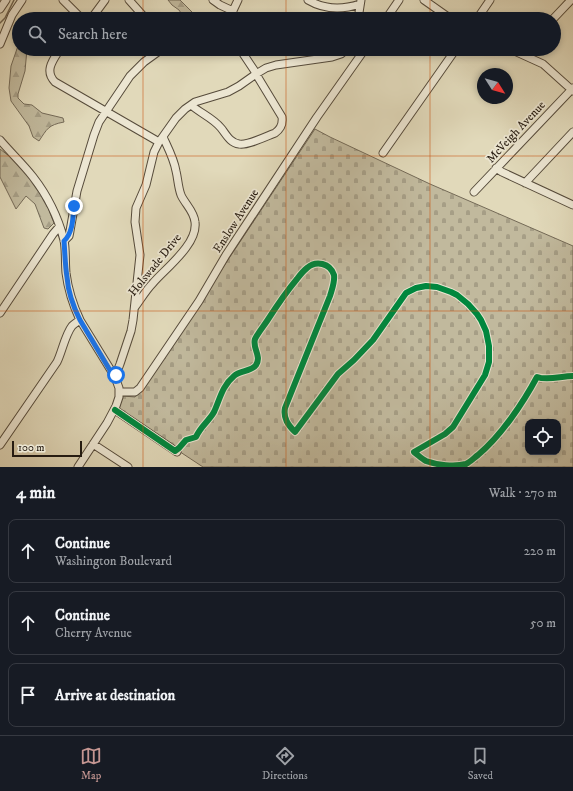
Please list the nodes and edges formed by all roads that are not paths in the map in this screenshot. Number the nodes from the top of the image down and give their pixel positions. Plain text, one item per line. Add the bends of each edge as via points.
1 (6, 0) edge
2 (22, 0) edge
3 (62, 0) edge
4 (105, 0) edge
5 (129, 0) edge
6 (213, 0) edge
7 (238, 0) edge
8 (308, 0) edge
9 (399, 0) edge
10 (424, 0) edge
11 (490, 0) edge
12 (570, 0) edge
13 (361, 2) edge
14 (0, 9) edge
15 (233, 10) joint
16 (14, 12) edge
17 (75, 12) edge
18 (96, 12) edge
19 (140, 12) edge
20 (359, 12) edge
21 (391, 12) edge
22 (440, 12) edge
23 (482, 12) edge
24 (559, 12) edge
25 (12, 15) edge
26 (0, 44) edge
27 (56, 56) edge
28 (152, 56) edge
29 (244, 56) edge
30 (335, 56) edge
31 (360, 56) edge
32 (451, 56) edge
33 (525, 56) edge
34 (256, 74) junction
35 (572, 89) edge
36 (191, 105) junction
37 (106, 112) junction
38 (573, 132) edge
39 (0, 140) edge
40 (159, 142) junction
41 (168, 148) junction
42 (383, 153) dead end
43 (496, 168) junction
44 (525, 183) junction
45 (474, 192) dead end
46 (573, 205) edge
47 (59, 227) junction
48 (64, 241) junction
49 (135, 307) junction
50 (0, 313) edge
51 (80, 320) junction
52 (114, 377) junction
53 (119, 392) junction
54 (115, 410) junction
55 (93, 444) junction
56 (0, 445) edge
57 (177, 452) dead end
58 (78, 467) edge
59 (128, 467) edge

1 - 14 street
2 - 16 street
3 - 17 street
4 - 18 street
5 - 19 street
6 - 15 street
7 - 15 street
8 - 13 street via 316,5 339,9
9 - 21 street
10 - 22 street
11 - 23 street
12 - 24 street
13 - 20 street
25 - 26 street
27 - 37 street via 50,69 52,79
28 - 37 street via 125,82
29 - 34 street
30 - 34 street via 276,65
31 - 53 street, Enslow Avenue via 140,388 135,392
32 - 42 street
33 - 35 street via 543,64
34 - 36 street via 228,92 202,99
34 - 36 street via 282,117 281,128 275,133 244,144 235,143 217,124
35 - 43 street, McVeigh Avenue
36 - 40 street via 180,113
37 - 40 street
37 - 48 street via 94,135 76,197 69,236
38 - 44 street
39 - 47 street via 38,184
40 - 41 street, Holswade Drive
40 - 41 street
40 - 49 street via 135,215 140,255
41 - 49 street, Holswade Drive via 176,169 181,195 194,218 194,232 190,241
43 - 44 street
43 - 45 street, McVeigh Avenue
44 - 46 street
47 - 48 street
47 - 50 street
48 - 51 street via 69,290
49 - 52 street via 130,335
51 - 52 street
51 - 56 street via 73,325 61,354
52 - 53 street
53 - 54 street
54 - 55 street
54 - 57 street
55 - 58 street
55 - 59 street

